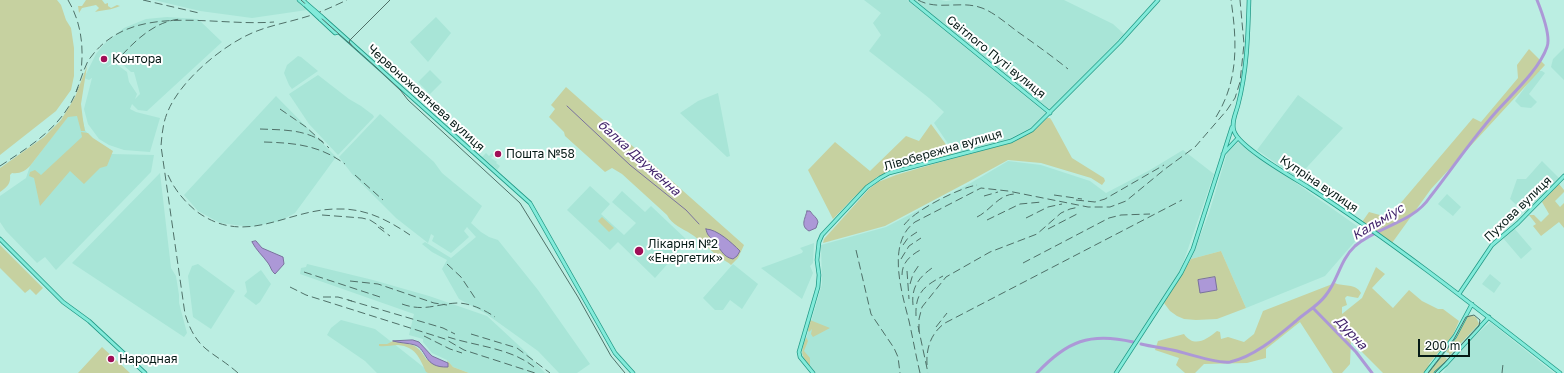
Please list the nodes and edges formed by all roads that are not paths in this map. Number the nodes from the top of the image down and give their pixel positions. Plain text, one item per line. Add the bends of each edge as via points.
1 (299, 0) edge
2 (303, 0) edge
3 (911, 0) edge
4 (1158, 0) edge
5 (1249, 0) edge
6 (306, 5) junction
7 (1050, 113) junction
8 (1233, 121) junction
9 (1228, 137) junction
10 (1238, 138) junction
11 (1234, 142) junction
12 (1222, 156) junction
13 (1564, 176) edge
14 (0, 239) edge
15 (1459, 294) junction
16 (1472, 304) junction
17 (1488, 317) junction
18 (145, 373) edge
19 (633, 373) edge
20 (813, 373) edge
21 (1116, 373) edge
22 (1426, 373) edge
23 (1436, 373) edge
24 (1560, 373) edge

1 - 6 main road
2 - 6 main road
3 - 7 main road, Світлого Путі вулиця
4 - 7 main road, Лівобережна вулиця
5 - 8 main road via 1242,89
6 - 19 main road, Червоножовтнева вулиця, bridge via 530,203 615,353
7 - 20 main road, Лівобережна вулиця via 1032,130 1011,141 910,167 880,178 867,187 822,236 817,252 818,287 799,352
8 - 9 main road
8 - 10 main road
9 - 11 main road
9 - 12 main road
10 - 11 main road
10 - 15 main road, Купріна вулиця
11 - 12 main road
12 - 21 main road via 1193,249 1178,277
13 - 15 main road, Пухова вулиця via 1518,223 1492,245
14 - 18 main road via 63,302 89,321
15 - 16 main road, Купріна вулиця
16 - 17 main road, Купріна вулиця
16 - 22 main road via 1455,336
17 - 23 main road
17 - 24 main road, Купріна вулиця

